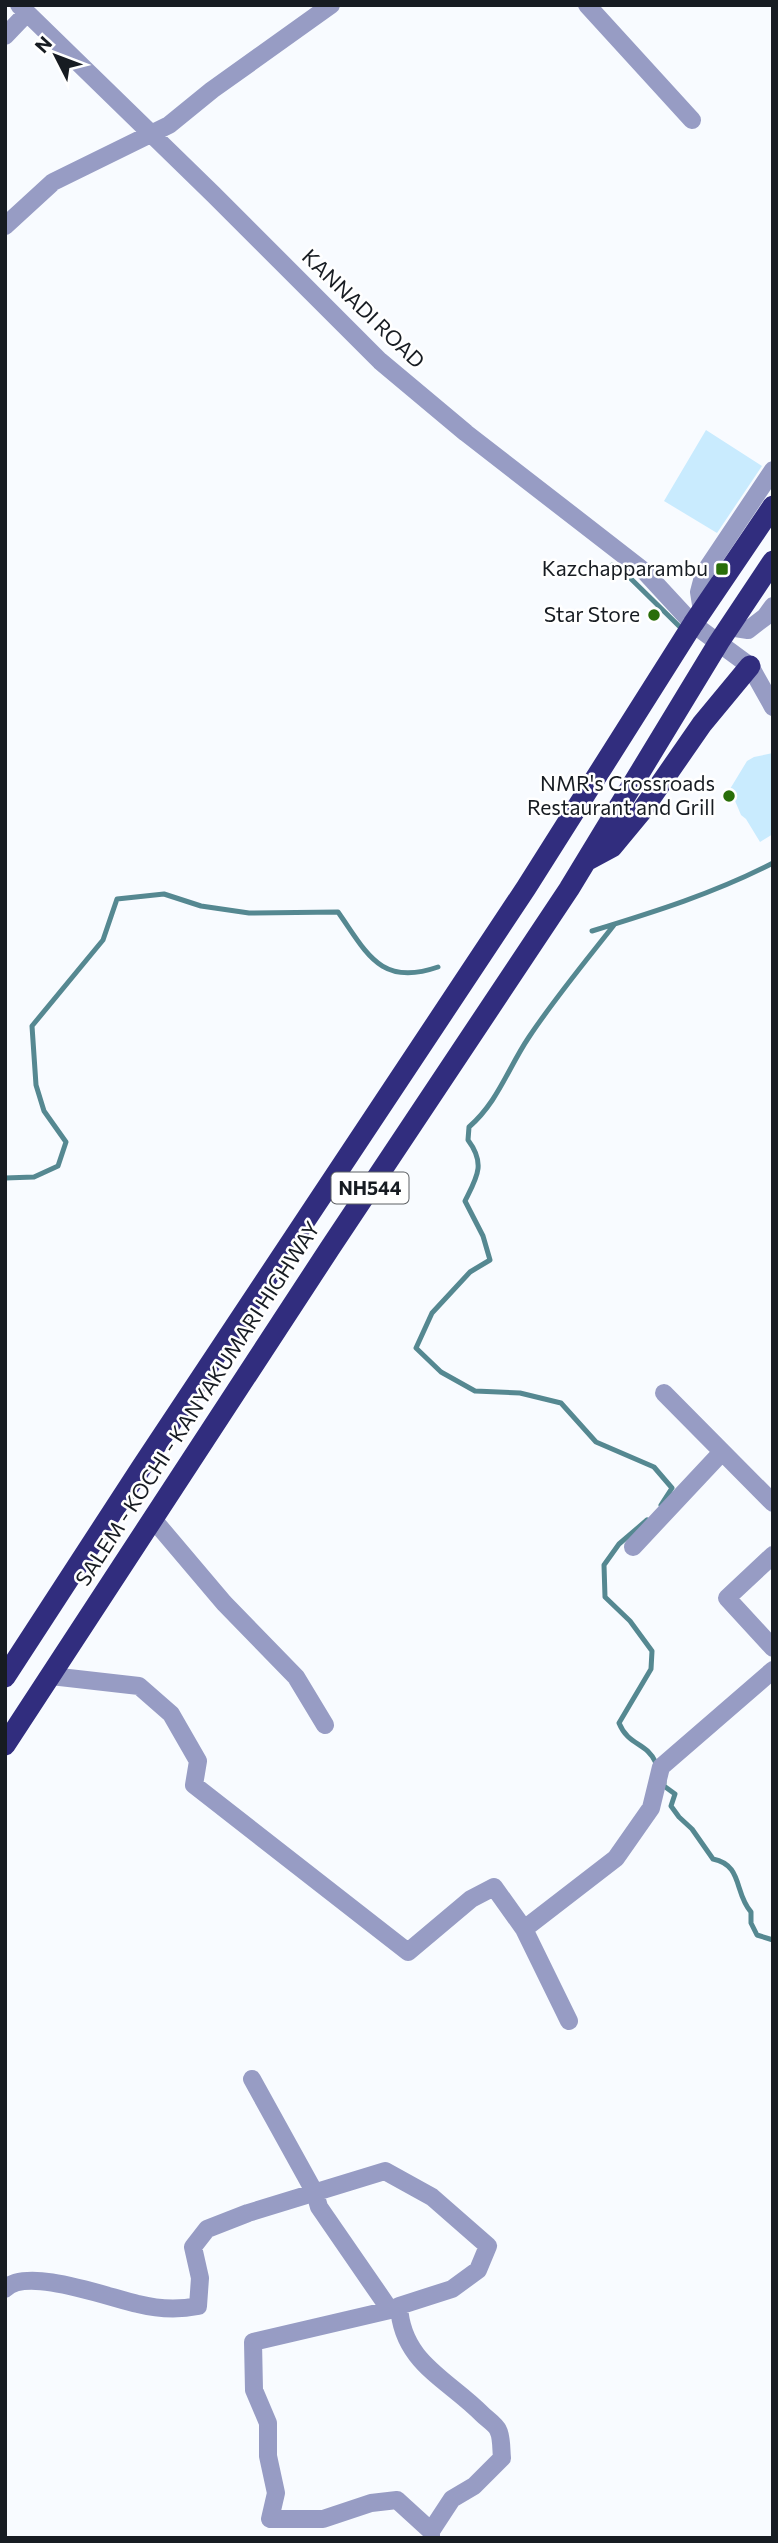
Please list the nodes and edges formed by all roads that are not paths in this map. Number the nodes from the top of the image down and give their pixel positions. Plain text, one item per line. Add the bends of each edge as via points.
1 (331, 5) edge
2 (587, 5) edge
3 (23, 9) edge
4 (5, 36) edge
5 (692, 120) dead end
6 (151, 135) junction
7 (5, 226) edge
8 (773, 470) edge
9 (773, 506) edge
10 (773, 561) edge
11 (773, 606) edge
12 (698, 618) junction
13 (724, 635) junction
14 (750, 666) junction
15 (773, 707) edge
16 (586, 861) junction
17 (664, 1393) dead end
18 (722, 1452) junction
19 (773, 1503) edge
20 (152, 1518) junction
21 (633, 1547) dead end
22 (773, 1555) edge
23 (773, 1648) edge
24 (773, 1670) edge
25 (51, 1676) junction
26 (5, 1677) edge
27 (326, 1725) dead end
28 (5, 1745) edge
29 (524, 1930) junction
30 (569, 2021) dead end
31 (252, 2078) dead end
32 (315, 2193) junction
33 (5, 2289) edge
34 (396, 2314) junction
35 (435, 2533) edge

1 - 6 street
2 - 5 street
3 - 4 street
3 - 6 street, KANNADI ROAD
6 - 7 street via 53,182
6 - 12 street, KANNADI ROAD via 380,361
8 - 12 street via 704,573
9 - 12 highway, SALEM - KOCHI - KANYAKUMARI HIGHWAY / NH544
10 - 13 highway, SALEM - KOCHI - KANYAKUMARI HIGHWAY / NH544
11 - 13 street via 748,630
12 - 13 street, KANNADI ROAD
12 - 26 highway, SALEM - KOCHI - KANYAKUMARI HIGHWAY / NH544 via 526,888
13 - 14 street, KANNADI ROAD
13 - 16 highway, SALEM - KOCHI - KANYAKUMARI HIGHWAY / NH544
14 - 15 street
14 - 16 highway via 612,847
16 - 20 highway, SALEM - KOCHI - KANYAKUMARI HIGHWAY / NH544
17 - 18 street
18 - 19 street
18 - 21 street
20 - 25 highway, SALEM - KOCHI - KANYAKUMARI HIGHWAY / NH544
20 - 27 street via 224,1603 296,1677
22 - 23 street via 727,1598
24 - 29 street via 661,1767 651,1808 616,1858
25 - 28 highway, SALEM - KOCHI - KANYAKUMARI HIGHWAY / NH544
25 - 29 street via 139,1686 171,1714 198,1761 194,1784 408,1952 471,1899 495,1887
29 - 30 street
31 - 32 street
32 - 33 street via 207,2229 193,2247 200,2278 198,2306 181,2310 139,2305 35,2280
32 - 34 street via 318,2207
32 - 34 street via 385,2171 432,2197 488,2246 478,2270 453,2289
34 - 35 street via 421,2363 499,2431 502,2458 474,2486 452,2499
34 - 35 street via 253,2342 254,2390 268,2423 275,2493 270,2519 323,2519 371,2503 397,2500

